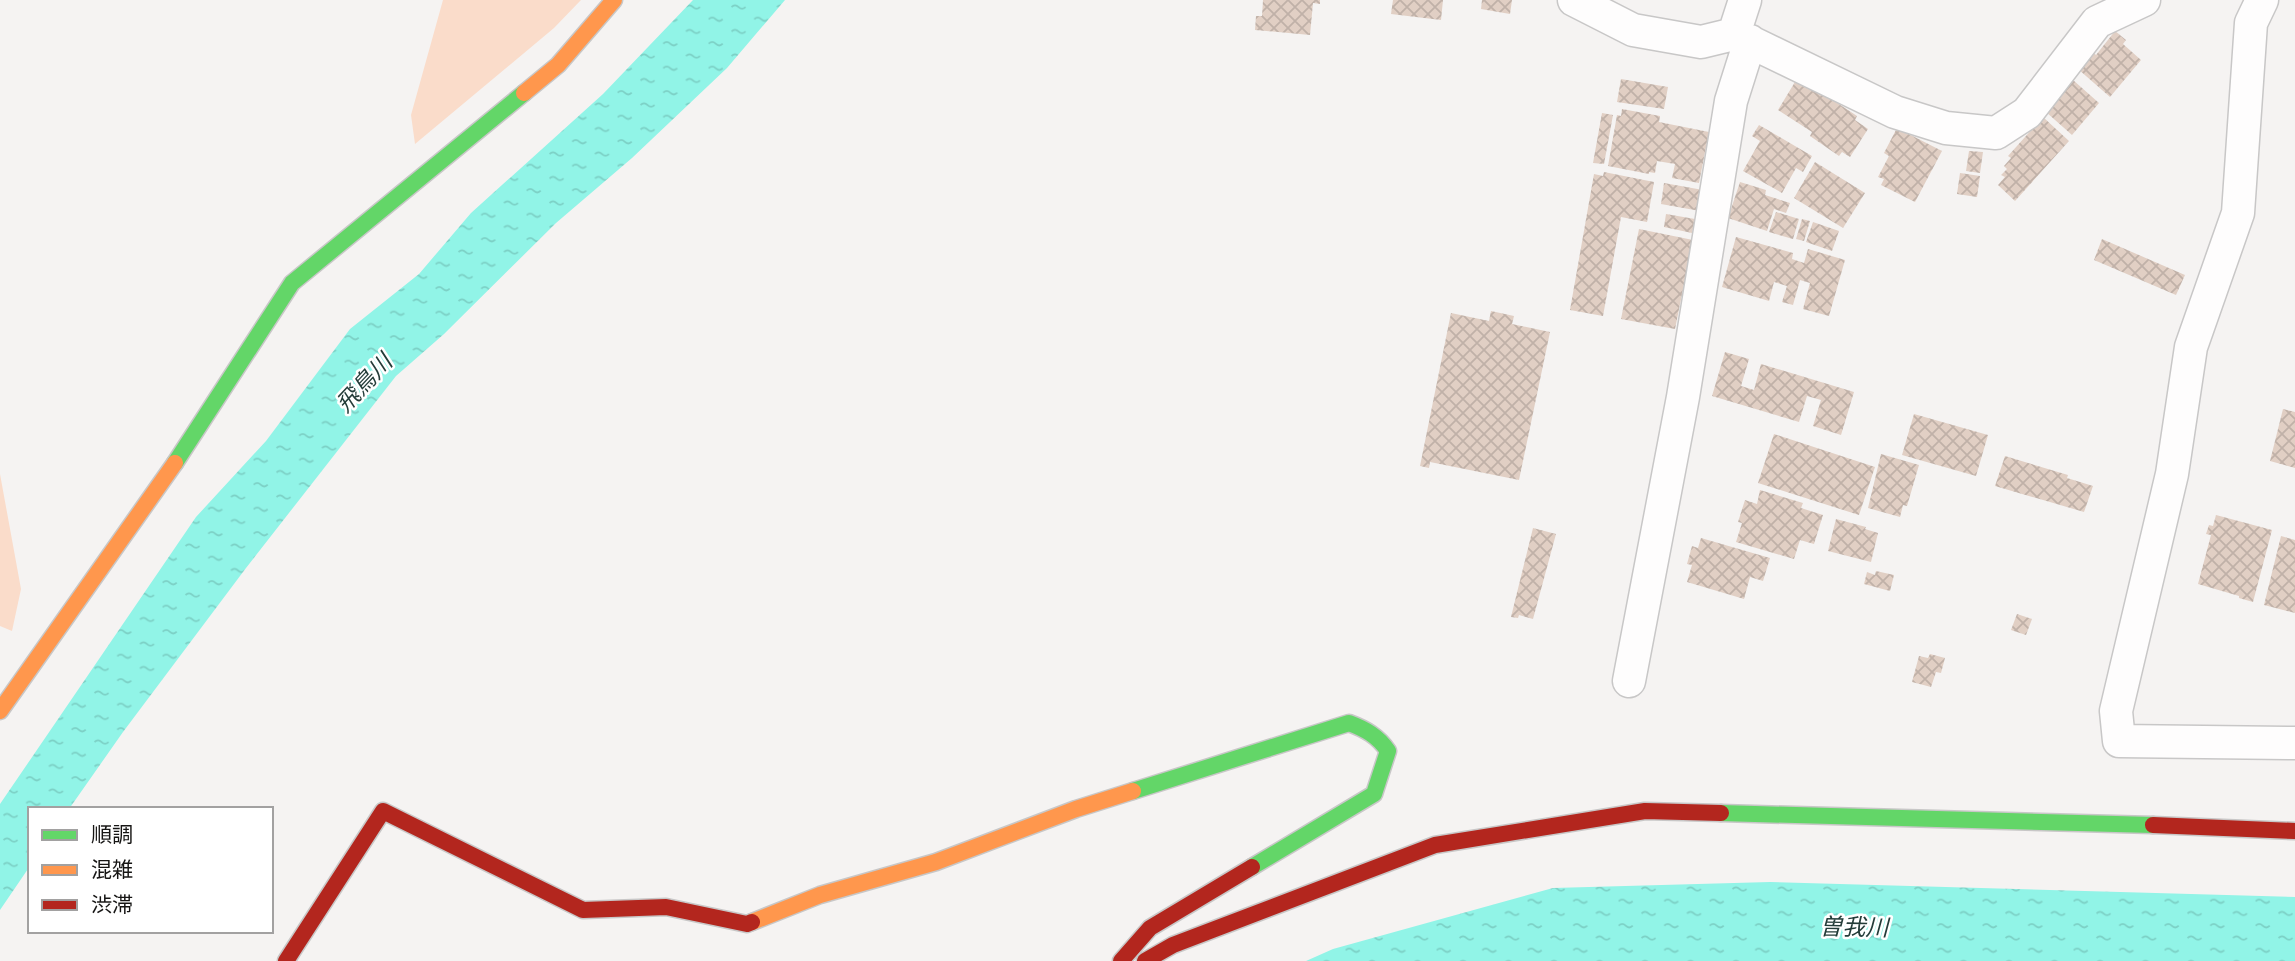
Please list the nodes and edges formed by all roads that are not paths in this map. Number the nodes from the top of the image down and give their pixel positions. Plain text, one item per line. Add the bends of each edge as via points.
1 (614, 0) edge
2 (1574, 0) edge
3 (1745, 0) edge
4 (2144, 0) edge
5 (2262, 0) edge
6 (1742, 37) junction
7 (1629, 681) dead end
8 (0, 710) edge
9 (2295, 743) edge
10 (2295, 831) edge
11 (286, 961) edge
12 (1121, 961) edge
13 (1144, 961) edge

1 - 8 street via 558,65 292,283 158,489
2 - 6 street via 1633,30 1701,42
3 - 6 street
4 - 6 street via 2097,22 2027,113 1996,133 1946,128 1895,112
5 - 9 street via 2252,23 2238,213 2191,347 2172,474 2116,711 2119,741
6 - 7 street via 1683,397
10 - 13 street via 1646,811 1436,845
11 - 12 street via 383,811 583,910 666,907 747,924 820,895 936,862 1076,809 1349,723 1381,740 1388,751 1374,794 1150,928

